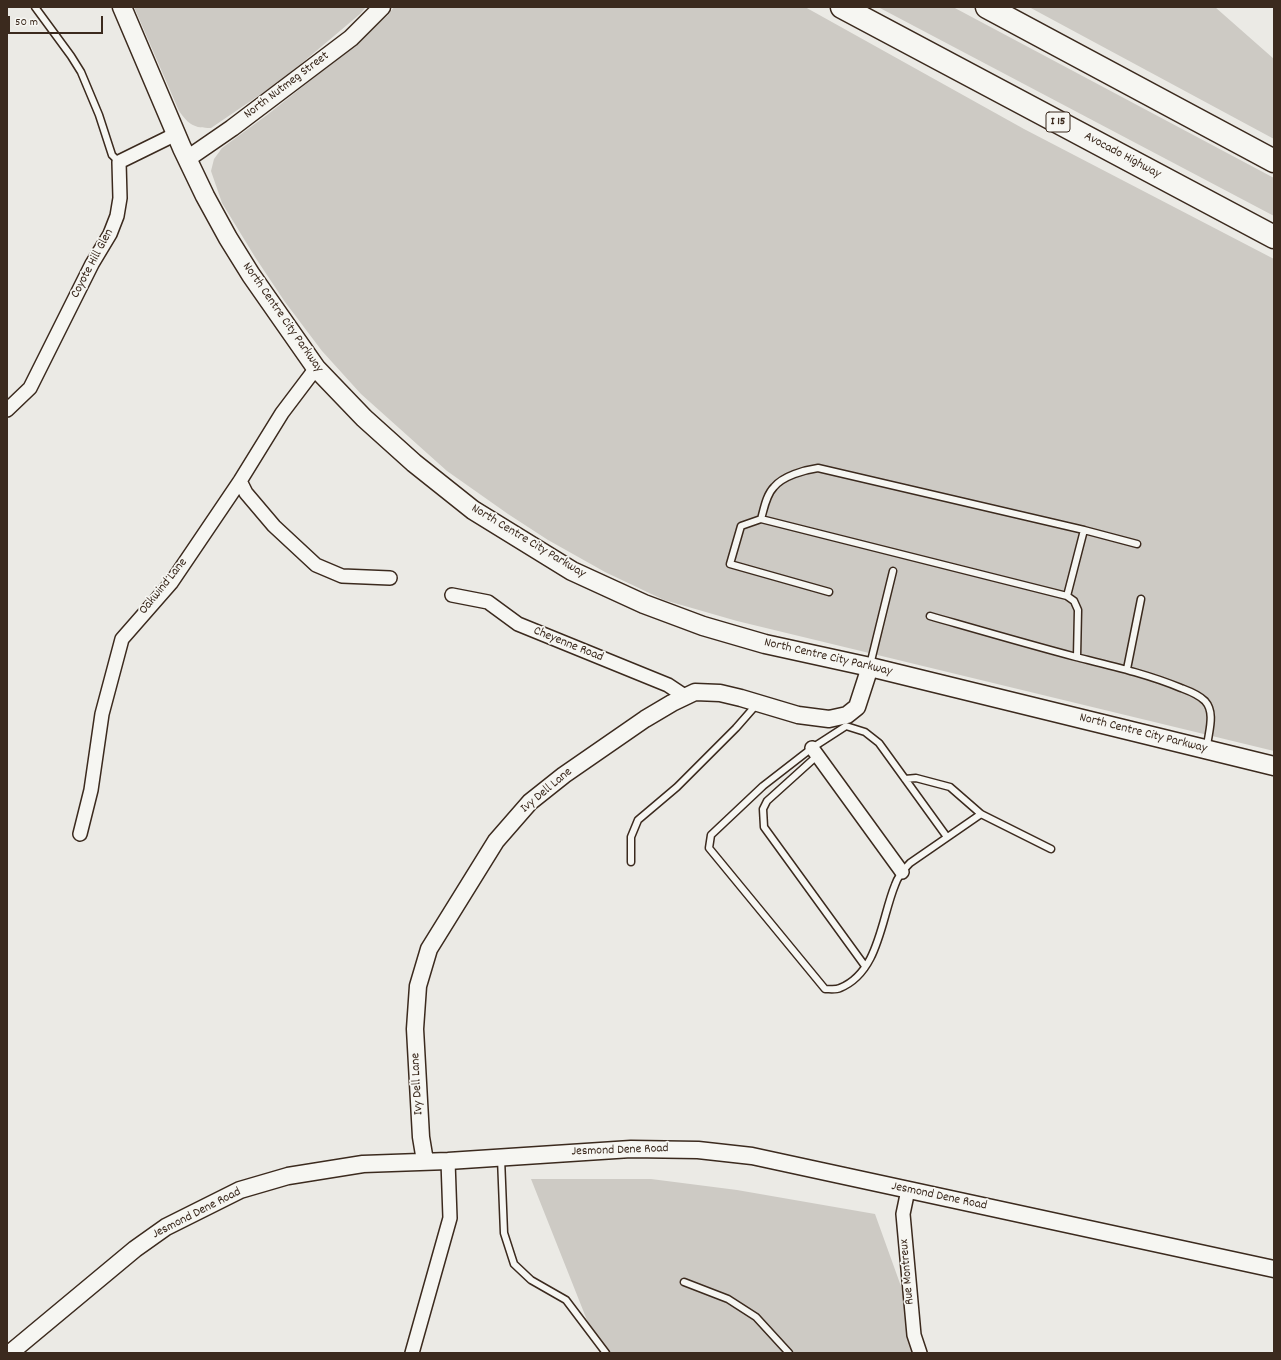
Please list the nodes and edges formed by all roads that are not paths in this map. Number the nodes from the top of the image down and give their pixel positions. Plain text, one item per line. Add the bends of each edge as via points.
1 (35, 7) edge
2 (122, 7) edge
3 (382, 7) edge
4 (842, 7) edge
5 (987, 7) edge
6 (176, 134) junction
7 (187, 159) junction
8 (1274, 161) edge
9 (119, 162) junction
10 (1274, 238) edge
11 (316, 368) junction
12 (7, 410) edge
13 (240, 482) junction
14 (761, 519) junction
15 (1084, 530) junction
16 (1137, 544) dead end
17 (893, 571) dead end
18 (390, 578) dead end
19 (829, 592) dead end
20 (452, 595) dead end
21 (1067, 596) junction
22 (1141, 600) dead end
23 (930, 616) dead end
24 (1077, 657) junction
25 (870, 667) junction
26 (1127, 669) junction
27 (686, 696) junction
28 (757, 703) junction
29 (847, 721) junction
30 (1206, 749) junction
31 (815, 752) junction
32 (1274, 766) edge
33 (905, 780) junction
34 (981, 814) junction
35 (80, 834) dead end
36 (947, 837) junction
37 (1051, 849) dead end
38 (631, 862) dead end
39 (902, 872) junction
40 (865, 966) junction
41 (501, 1157) junction
42 (425, 1161) junction
43 (448, 1161) junction
44 (908, 1190) junction
45 (1274, 1269) edge
46 (684, 1282) dead end
47 (10, 1353) edge
48 (412, 1353) edge
49 (606, 1353) edge
50 (790, 1353) edge
51 (920, 1353) edge

1 - 9 lane via 81,72 112,155
2 - 6 main road, North Centre City Parkway
3 - 7 street, North Nutmeg Street via 351,38
4 - 10 highway, Avocado Highway / I 15
5 - 8 highway
6 - 7 main road, North Centre City Parkway
6 - 9 street
7 - 11 main road, North Centre City Parkway via 251,276
9 - 12 street, Coyote Hill Glen via 120,198 110,234 92,264 30,388
11 - 13 street, Oakwind Lane via 282,413
11 - 25 main road, North Centre City Parkway via 364,418 414,463 473,510 572,571 644,604 703,626 765,644
13 - 18 street via 274,526 316,565 342,576
13 - 35 street, Oakwind Lane via 171,583 122,639 102,714 91,790
14 - 15 lane via 768,495 774,487 803,470 818,468
14 - 19 lane via 741,526 730,564
14 - 21 lane
15 - 16 lane
15 - 21 lane
17 - 25 lane
20 - 27 street, Cheyenne Road via 488,602 518,624 668,685
21 - 24 lane via 1074,601 1078,610
22 - 26 lane
23 - 24 lane
24 - 26 lane
25 - 29 street via 857,707
25 - 30 main road, North Centre City Parkway
26 - 30 lane via 1170,683 1204,700 1210,708 1211,716
27 - 28 street, Ivy Dell Lane via 695,692 720,694
27 - 42 street, Ivy Dell Lane via 645,719 530,802 496,841 429,949 418,986 415,1029 421,1137
28 - 29 street, Ivy Dell Lane via 798,715
28 - 38 lane via 736,728 677,787 638,820 631,837
29 - 31 lane
29 - 33 lane via 879,743
30 - 32 main road, North Centre City Parkway
31 - 39 street
31 - 40 lane via 767,801 763,809 764,827
31 - 40 lane via 763,786 711,835 708,848 825,990 840,989 855,978
33 - 34 lane via 916,778 950,787
33 - 36 lane
34 - 36 lane
34 - 37 lane
36 - 39 lane via 910,863
39 - 40 lane via 895,885 874,951
41 - 43 street, Jesmond Dene Road
41 - 44 street, Jesmond Dene Road via 631,1149 698,1150 752,1156
41 - 49 lane via 504,1233 514,1264 531,1280 566,1300
42 - 43 street, Jesmond Dene Road
42 - 47 street, Jesmond Dene Road via 363,1164 288,1176 240,1190 166,1227 141,1244
43 - 48 street via 450,1218
44 - 45 street, Jesmond Dene Road
44 - 51 street, Rue Montreux via 903,1214 914,1335
46 - 50 lane via 728,1299 756,1317

